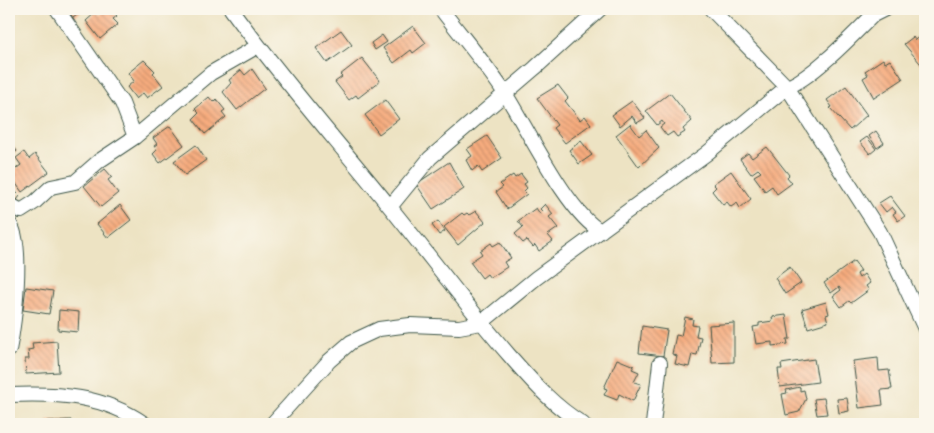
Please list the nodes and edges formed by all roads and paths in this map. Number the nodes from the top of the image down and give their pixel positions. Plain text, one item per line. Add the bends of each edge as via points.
1 (57, 9) edge
2 (231, 9) edge
3 (442, 9) edge
4 (600, 9) edge
5 (711, 9) edge
6 (885, 9) edge
7 (258, 46) junction
8 (787, 86) junction
9 (505, 94) junction
10 (135, 137) junction
11 (9, 204) edge
12 (390, 207) junction
13 (9, 223) edge
14 (601, 231) junction
15 (482, 324) junction
16 (925, 329) edge
17 (9, 350) edge
18 (660, 363) dead end
19 (9, 394) edge
20 (145, 424) edge
21 (272, 424) edge
22 (583, 424) edge
23 (653, 424) edge

1 - 10 street via 122,103
2 - 7 street
3 - 9 street
4 - 9 street
5 - 8 street
6 - 8 street via 873,15 809,73
7 - 10 street via 211,72
7 - 12 street
8 - 14 street via 706,154
8 - 16 street via 880,232
9 - 12 street via 430,158
9 - 14 street via 563,190 590,225
10 - 11 street via 75,182 51,187 22,211
12 - 15 street
13 - 17 street via 14,231 17,274
14 - 15 street via 536,278
15 - 21 street via 460,327 410,325 379,330 351,342 329,361
15 - 22 street via 544,394
18 - 23 street
19 - 20 street via 54,394 92,399

